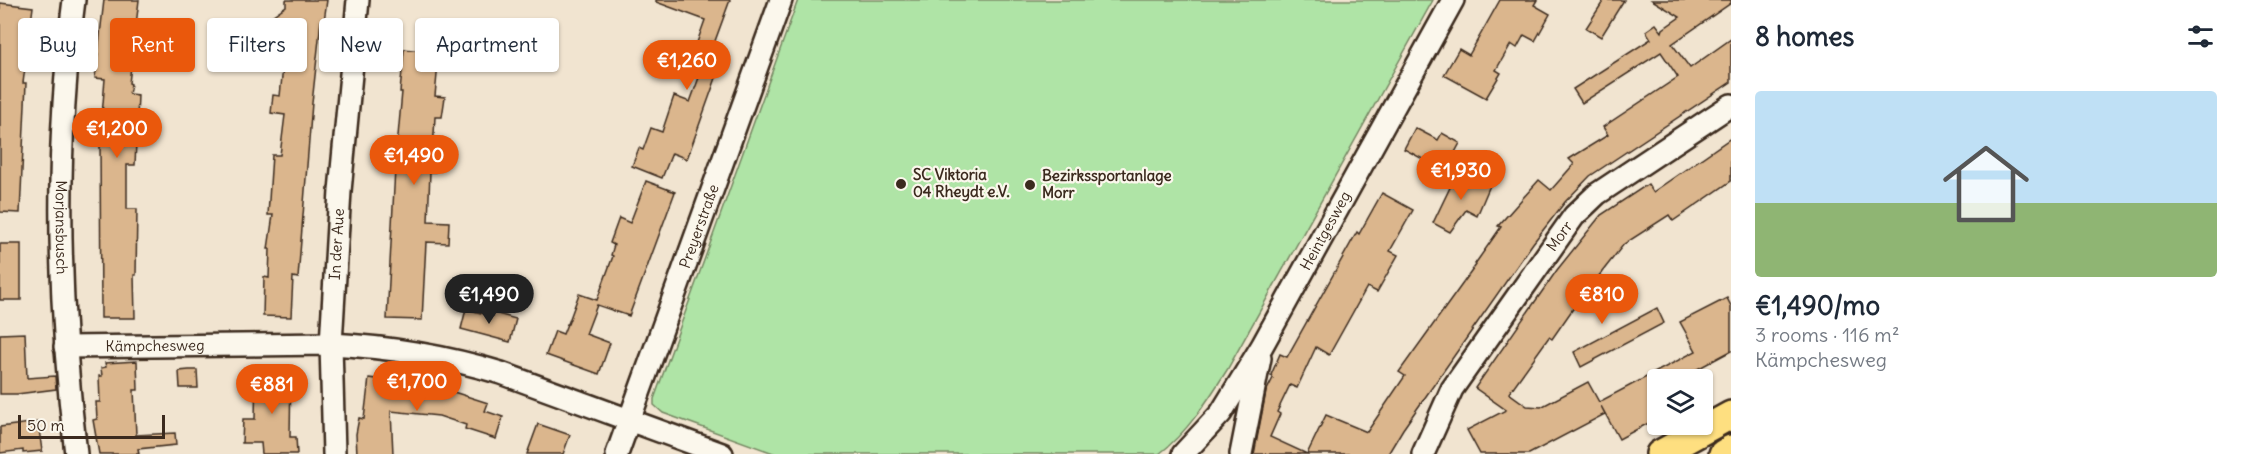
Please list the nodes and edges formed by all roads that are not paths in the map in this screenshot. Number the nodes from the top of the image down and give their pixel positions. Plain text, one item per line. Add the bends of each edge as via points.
1 (74, 0) edge
2 (358, 0) edge
3 (781, 0) edge
4 (1453, 0) edge
5 (1731, 105) edge
6 (331, 344) junction
7 (1262, 346) junction
8 (65, 347) junction
9 (1731, 415) edge
10 (1438, 418) junction
11 (630, 420) junction
12 (1731, 449) edge
13 (76, 454) edge
14 (333, 454) edge
15 (617, 454) edge
16 (722, 454) edge
17 (1183, 454) edge
18 (1241, 454) edge
19 (1423, 454) edge
20 (1440, 454) edge
21 (1660, 454) edge
22 (1723, 454) edge

1 - 8 street, Morjansbusch via 61,139
2 - 6 street, In der Aue
3 - 11 street, Preyerstraße
4 - 7 street, Heintgesweg
5 - 10 street, Morr via 1597,194 1574,216 1457,381
6 - 8 street, Kämpchesweg
6 - 11 street, Kämpchesweg via 464,361
6 - 14 street, In der Aue
7 - 17 street, Heintgesweg via 1221,413
7 - 18 street
8 - 13 street, Morjansbusch
9 - 21 main road
10 - 19 street, Morr
10 - 20 street
11 - 15 street, Preyerstraße
11 - 16 street
12 - 22 main road

